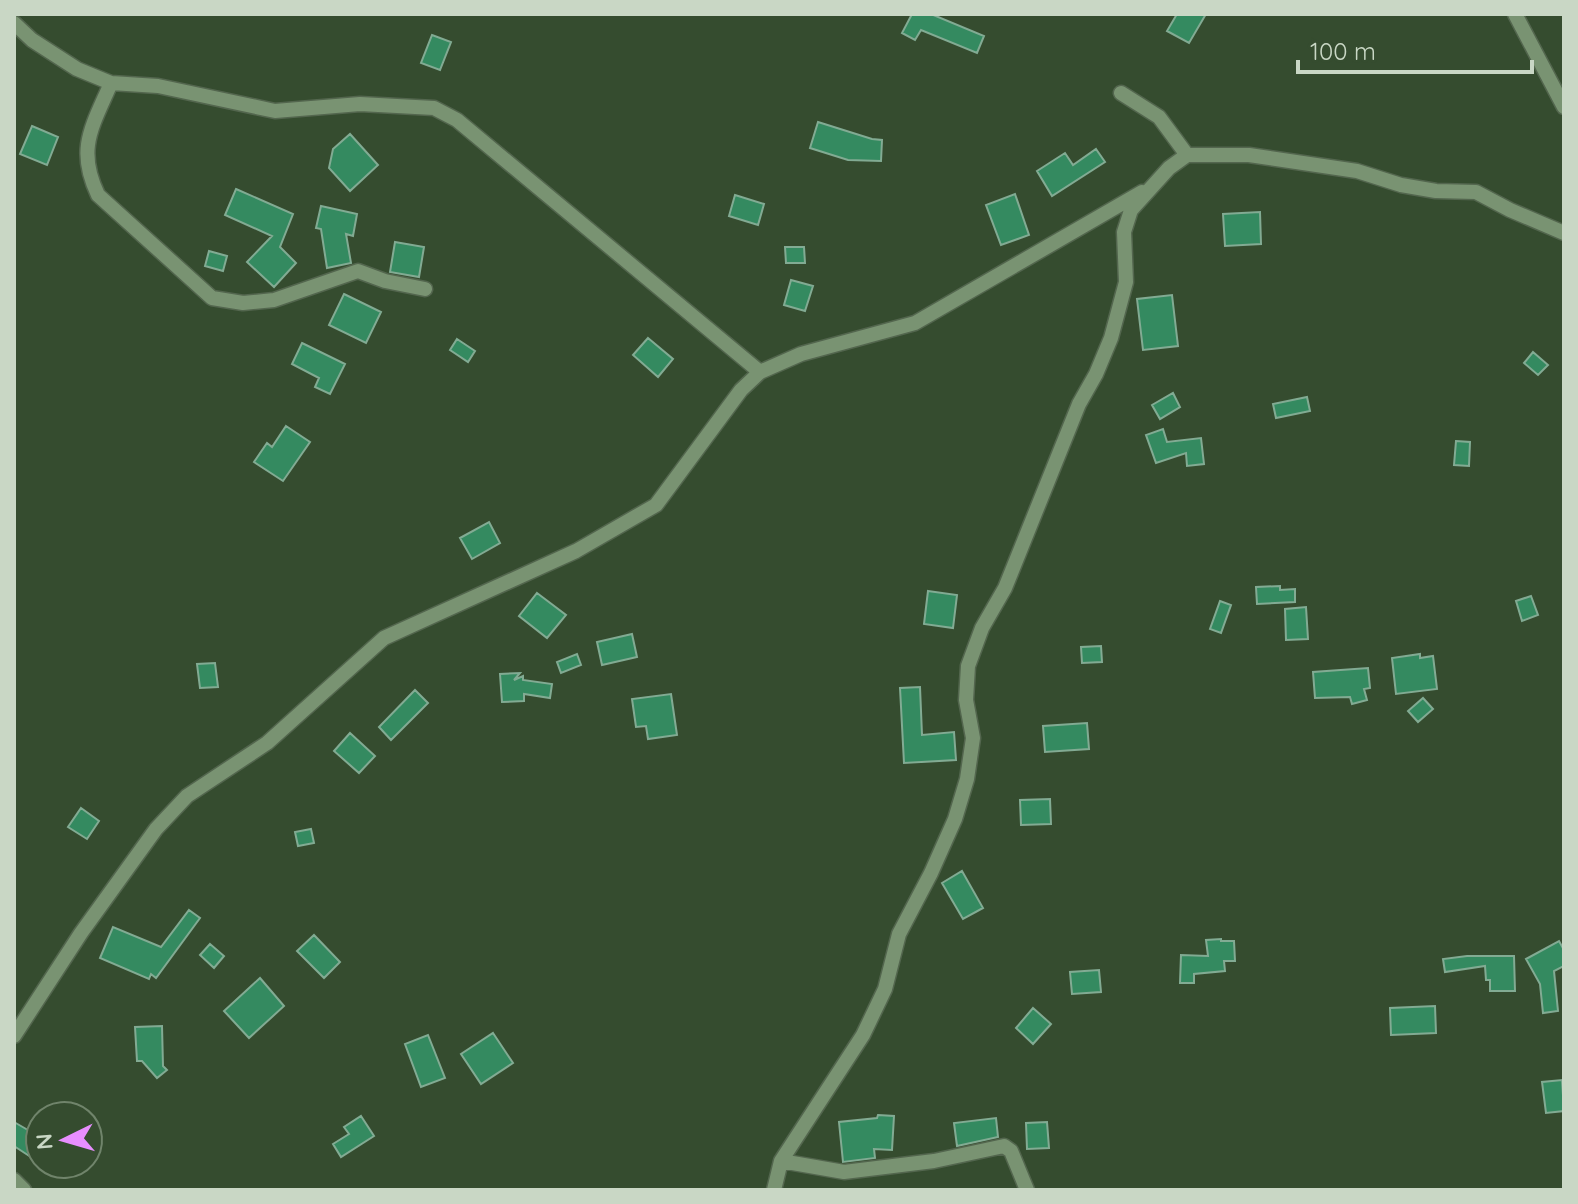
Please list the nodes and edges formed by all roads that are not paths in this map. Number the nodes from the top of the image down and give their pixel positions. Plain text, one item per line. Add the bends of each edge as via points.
1 (1515, 14) edge
2 (14, 23) edge
3 (111, 83) junction
4 (1121, 93) dead end
5 (1564, 107) edge
6 (1187, 155) junction
7 (1158, 182) junction
8 (1564, 233) edge
9 (425, 289) dead end
10 (760, 372) junction
11 (14, 1036) edge
12 (781, 1161) junction
13 (14, 1180) edge
14 (24, 1190) edge
15 (774, 1190) edge
16 (1027, 1190) edge

1 - 5 street
2 - 3 street via 77,69
3 - 9 street via 86,157 98,195 212,298 274,300 358,271
3 - 10 street via 158,86 275,111 360,104 434,108 457,120
4 - 6 street via 1159,117
6 - 7 street
6 - 8 street via 1249,155 1357,171 1436,191 1476,192
7 - 10 street via 915,323 801,354
7 - 12 street via 1131,210 1124,232 1126,282 1111,338 968,666 966,700 973,738 955,819 899,934 885,989 863,1035
10 - 11 street via 656,505 576,551 384,638 267,743 187,796 156,829
12 - 15 street
12 - 16 street via 844,1172 1004,1146
13 - 14 street

